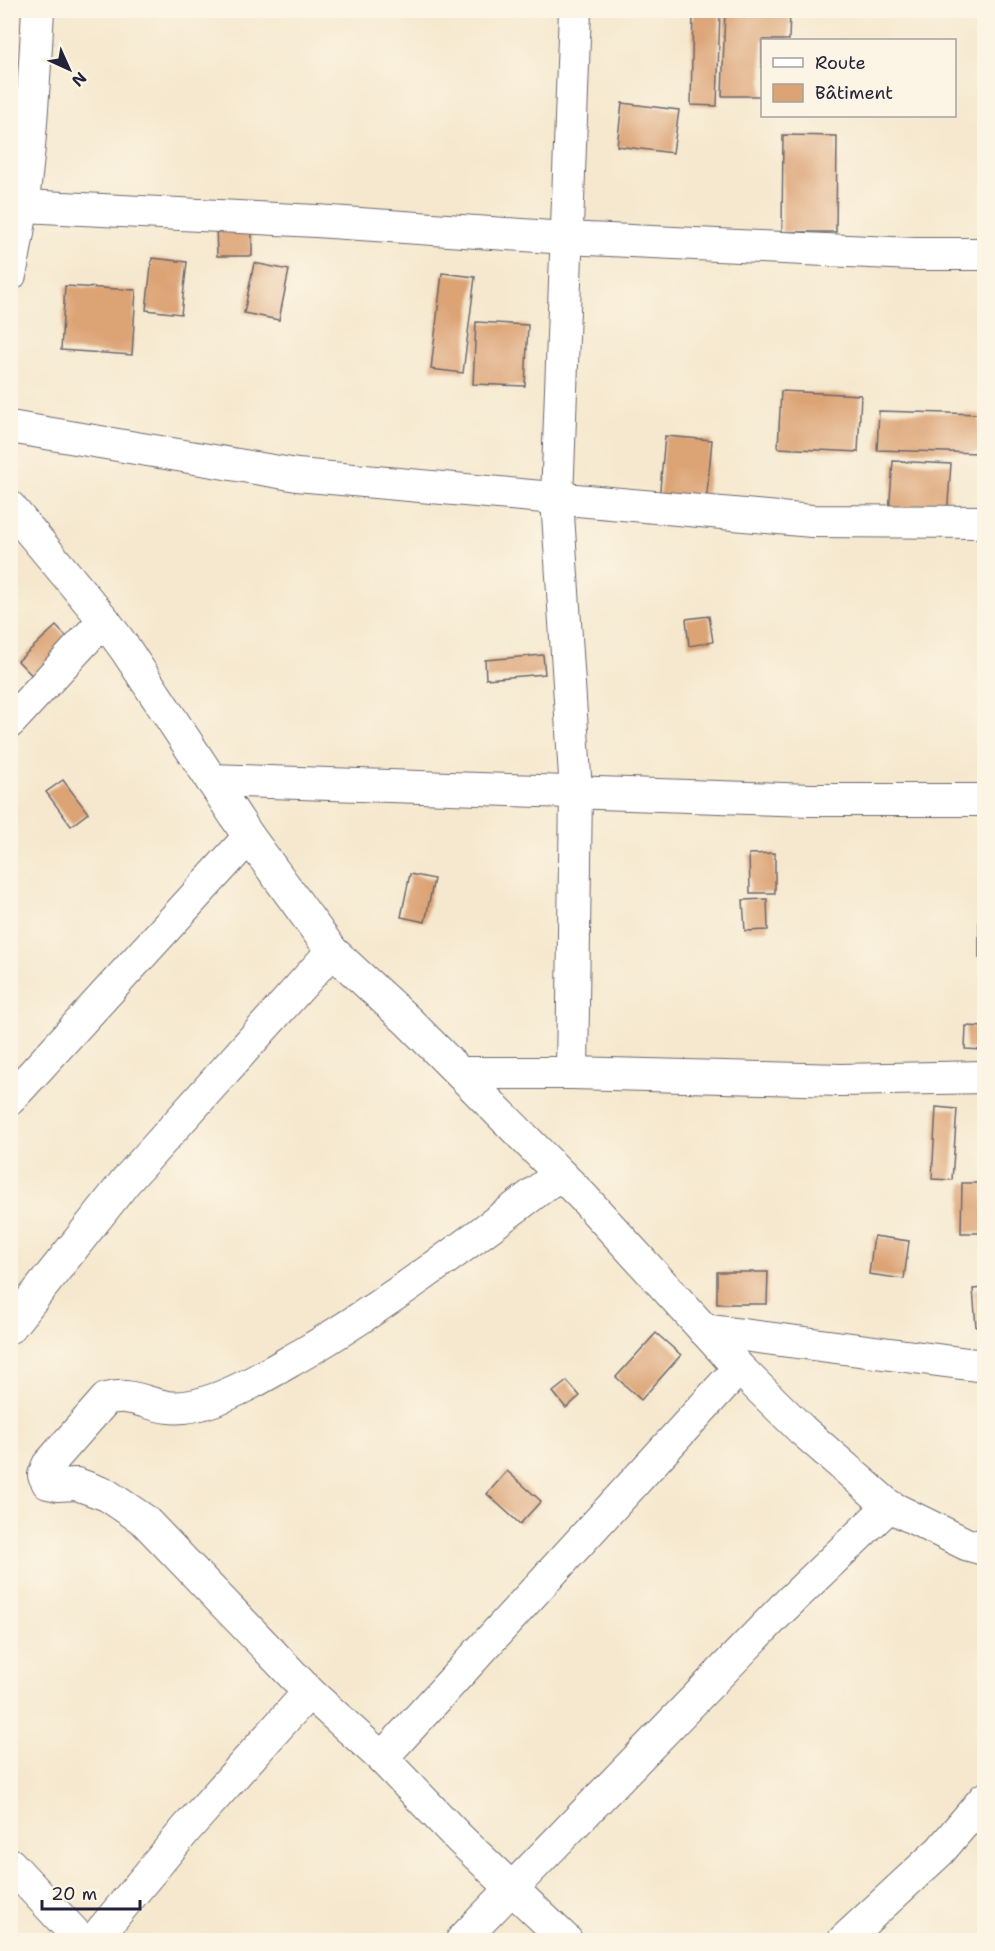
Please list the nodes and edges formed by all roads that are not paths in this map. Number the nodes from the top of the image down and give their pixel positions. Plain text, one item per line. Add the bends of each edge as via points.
1 (38, 10) edge
2 (575, 10) edge
3 (23, 48) edge
4 (24, 206) junction
5 (566, 238) junction
6 (984, 254) edge
7 (10, 275) edge
8 (10, 427) edge
9 (557, 499) junction
10 (10, 507) edge
11 (984, 522) edge
12 (104, 620) junction
13 (10, 722) edge
14 (211, 780) junction
15 (576, 792) junction
16 (984, 800) edge
17 (249, 837) junction
18 (332, 951) junction
19 (460, 1073) junction
20 (572, 1073) junction
21 (984, 1077) edge
22 (10, 1099) edge
23 (560, 1174) junction
24 (10, 1327) edge
25 (704, 1330) junction
26 (984, 1366) edge
27 (739, 1368) junction
28 (889, 1506) junction
29 (984, 1550) edge
30 (309, 1692) junction
31 (382, 1758) junction
32 (984, 1799) edge
33 (10, 1864) edge
34 (511, 1889) junction
35 (81, 1941) edge
36 (94, 1941) edge
37 (462, 1941) edge
38 (566, 1941) edge
39 (844, 1941) edge

1 - 3 street
2 - 5 street
3 - 4 street via 30,151
4 - 5 street
4 - 7 street
5 - 6 street
5 - 9 street
8 - 9 street via 297,476
9 - 11 street via 812,521
9 - 15 street
10 - 12 street
12 - 13 street
12 - 14 street
14 - 15 street
14 - 17 street
15 - 16 street via 812,800
15 - 20 street
17 - 18 street
17 - 22 street
18 - 19 street
18 - 24 street via 125,1182
19 - 20 street
19 - 23 street
20 - 21 street via 841,1080
23 - 25 street
23 - 30 street via 358,1321 269,1374 191,1407 169,1407 131,1397 106,1399 48,1465 44,1475 48,1483 77,1485 107,1495 144,1520
25 - 26 street
25 - 27 street
27 - 28 street
27 - 31 street
28 - 29 street
28 - 34 street via 782,1609
30 - 31 street
30 - 36 street via 187,1828
31 - 34 street
32 - 39 street via 940,1851
33 - 35 street
34 - 37 street
34 - 38 street

